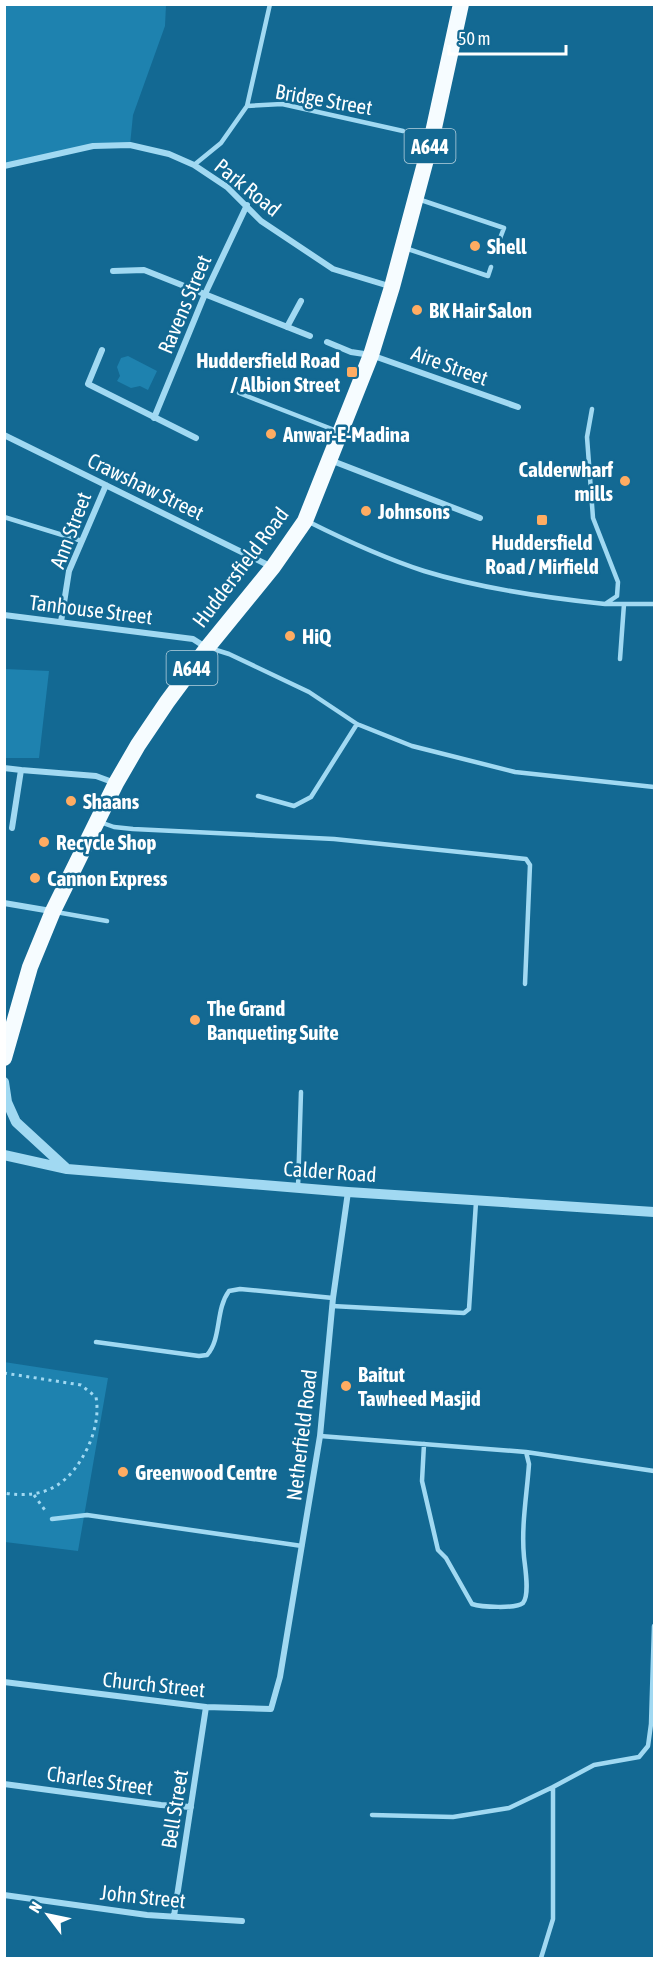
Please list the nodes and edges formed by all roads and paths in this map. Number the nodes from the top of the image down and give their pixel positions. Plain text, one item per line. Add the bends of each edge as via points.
1 (270, 4) edge
2 (461, 4) edge
3 (247, 106) junction
4 (403, 131) dead end
5 (194, 165) junction
6 (4, 166) edge
7 (416, 199) junction
8 (247, 204) junction
9 (499, 241) dead end
10 (402, 247) junction
11 (491, 267) dead end
12 (114, 271) dead end
13 (392, 287) junction
14 (205, 294) junction
15 (301, 301) dead end
16 (287, 327) junction
17 (310, 336) dead end
18 (327, 342) dead end
19 (102, 350) dead end
20 (371, 355) junction
21 (239, 393) dead end
22 (518, 407) dead end
23 (592, 409) dead end
24 (154, 418) junction
25 (340, 433) junction
26 (4, 435) edge
27 (196, 438) dead end
28 (330, 460) junction
29 (106, 485) junction
30 (4, 517) edge
31 (480, 518) dead end
32 (305, 520) junction
33 (82, 541) junction
34 (273, 567) junction
35 (605, 604) junction
36 (624, 604) junction
37 (654, 604) edge
38 (4, 615) edge
39 (61, 622) junction
40 (207, 648) junction
41 (620, 659) dead end
42 (357, 724) junction
43 (4, 768) edge
44 (21, 770) junction
45 (116, 783) junction
46 (654, 788) edge
47 (258, 796) dead end
48 (98, 821) junction
49 (12, 828) dead end
50 (4, 903) edge
51 (53, 911) junction
52 (107, 921) dead end
53 (525, 984) dead end
54 (4, 1058) edge
55 (4, 1082) edge
56 (301, 1092) dead end
57 (4, 1155) edge
58 (67, 1169) junction
59 (298, 1188) junction
60 (348, 1192) junction
61 (476, 1200) junction
62 (654, 1212) edge
63 (333, 1298) junction
64 (332, 1306) junction
65 (96, 1342) dead end
66 (4, 1372) edge
67 (320, 1436) junction
68 (424, 1444) junction
69 (526, 1452) junction
70 (654, 1471) edge
71 (4, 1493) edge
72 (34, 1495) junction
73 (52, 1519) joint
74 (302, 1546) junction
75 (654, 1626) edge
76 (279, 1681) joint
77 (4, 1682) edge
78 (206, 1707) junction
79 (4, 1784) edge
80 (553, 1787) junction
81 (191, 1807) junction
82 (372, 1815) dead end
83 (4, 1895) edge
84 (174, 1916) junction
85 (242, 1921) dead end
86 (541, 1959) edge

1 - 3 lane
2 - 7 highway, Huddersfield Road / A644
3 - 4 lane, Bridge Street via 282,104
3 - 5 lane, Bridge Street via 221,142
5 - 6 street, Park Road via 169,154 130,145 93,146
5 - 8 street, Park Road
7 - 9 lane via 504,228
7 - 10 highway, Huddersfield Road / A644
8 - 13 street, Park Road via 261,221 333,269
8 - 14 street, Ravens Street
10 - 11 lane via 488,276
10 - 13 highway, Huddersfield Road / A644
12 - 14 street via 144,270
13 - 20 highway, Huddersfield Road / A644
14 - 16 street
14 - 24 street, Ravens Street
15 - 16 street
16 - 17 street
18 - 20 street, Aire Street
19 - 24 street via 88,384
20 - 22 street, Aire Street
20 - 25 highway, Huddersfield Road / A644
21 - 25 lane
23 - 35 lane via 587,436 593,518 618,582 617,596
24 - 27 street
25 - 28 highway, Huddersfield Road / A644
26 - 29 street, Crawshaw Street
28 - 31 street
28 - 32 highway, Huddersfield Road / A644
29 - 33 street, Ann Street
29 - 34 street, Crawshaw Street
30 - 33 lane
32 - 34 highway, Huddersfield Road / A644
32 - 35 lane via 370,552 424,571 466,582
33 - 39 street, Ann Street via 69,571
34 - 40 highway, Huddersfield Road / A644
35 - 36 lane
36 - 37 lane
36 - 41 lane
38 - 39 street, Tanhouse Street
39 - 40 street, Tanhouse Street via 193,639
40 - 42 lane via 229,654 309,692
40 - 45 highway, Huddersfield Road / A644
42 - 46 lane via 412,746 515,772
42 - 47 lane via 311,797 294,807
43 - 44 street
44 - 45 street via 96,776
44 - 49 street
45 - 48 highway, Huddersfield Road / A644
48 - 51 highway, Huddersfield Road / A644
48 - 53 lane via 133,829 334,839 526,859 530,865
50 - 51 street
51 - 52 lane
51 - 54 highway, Huddersfield Road / A644 via 30,967
55 - 58 street via 16,1122
56 - 59 lane
57 - 58 street, Calder Road
58 - 59 street, Calder Road
59 - 60 street, Calder Road
60 - 61 street, Calder Road
60 - 63 street, Netherfield Road
61 - 62 street, Calder Road
61 - 64 lane via 469,1309 464,1313
63 - 64 street, Netherfield Road
63 - 65 lane via 229,1291 222,1300 213,1348 207,1355
64 - 67 street, Netherfield Road
66 - 72 path via 81,1385 96,1397 98,1412 92,1439 81,1462 56,1487
67 - 68 lane
67 - 74 street, Netherfield Road
68 - 69 lane
68 - 69 lane via 422,1481 438,1551 472,1604 479,1606 516,1606 527,1594 523,1543 529,1464
69 - 70 lane
71 - 72 path
72 - 73 path
73 - 74 lane via 87,1515
74 - 76 street, Netherfield Road
75 - 80 lane via 648,1746 639,1757 594,1765
76 - 78 street, Church Street via 271,1709
77 - 78 street, Church Street
78 - 81 street, Bell Street
79 - 81 street, Charles Street
80 - 82 lane via 509,1808 453,1817
80 - 86 lane via 553,1919
81 - 84 street, Bell Street
83 - 84 street, John Street
84 - 85 street, John Street

